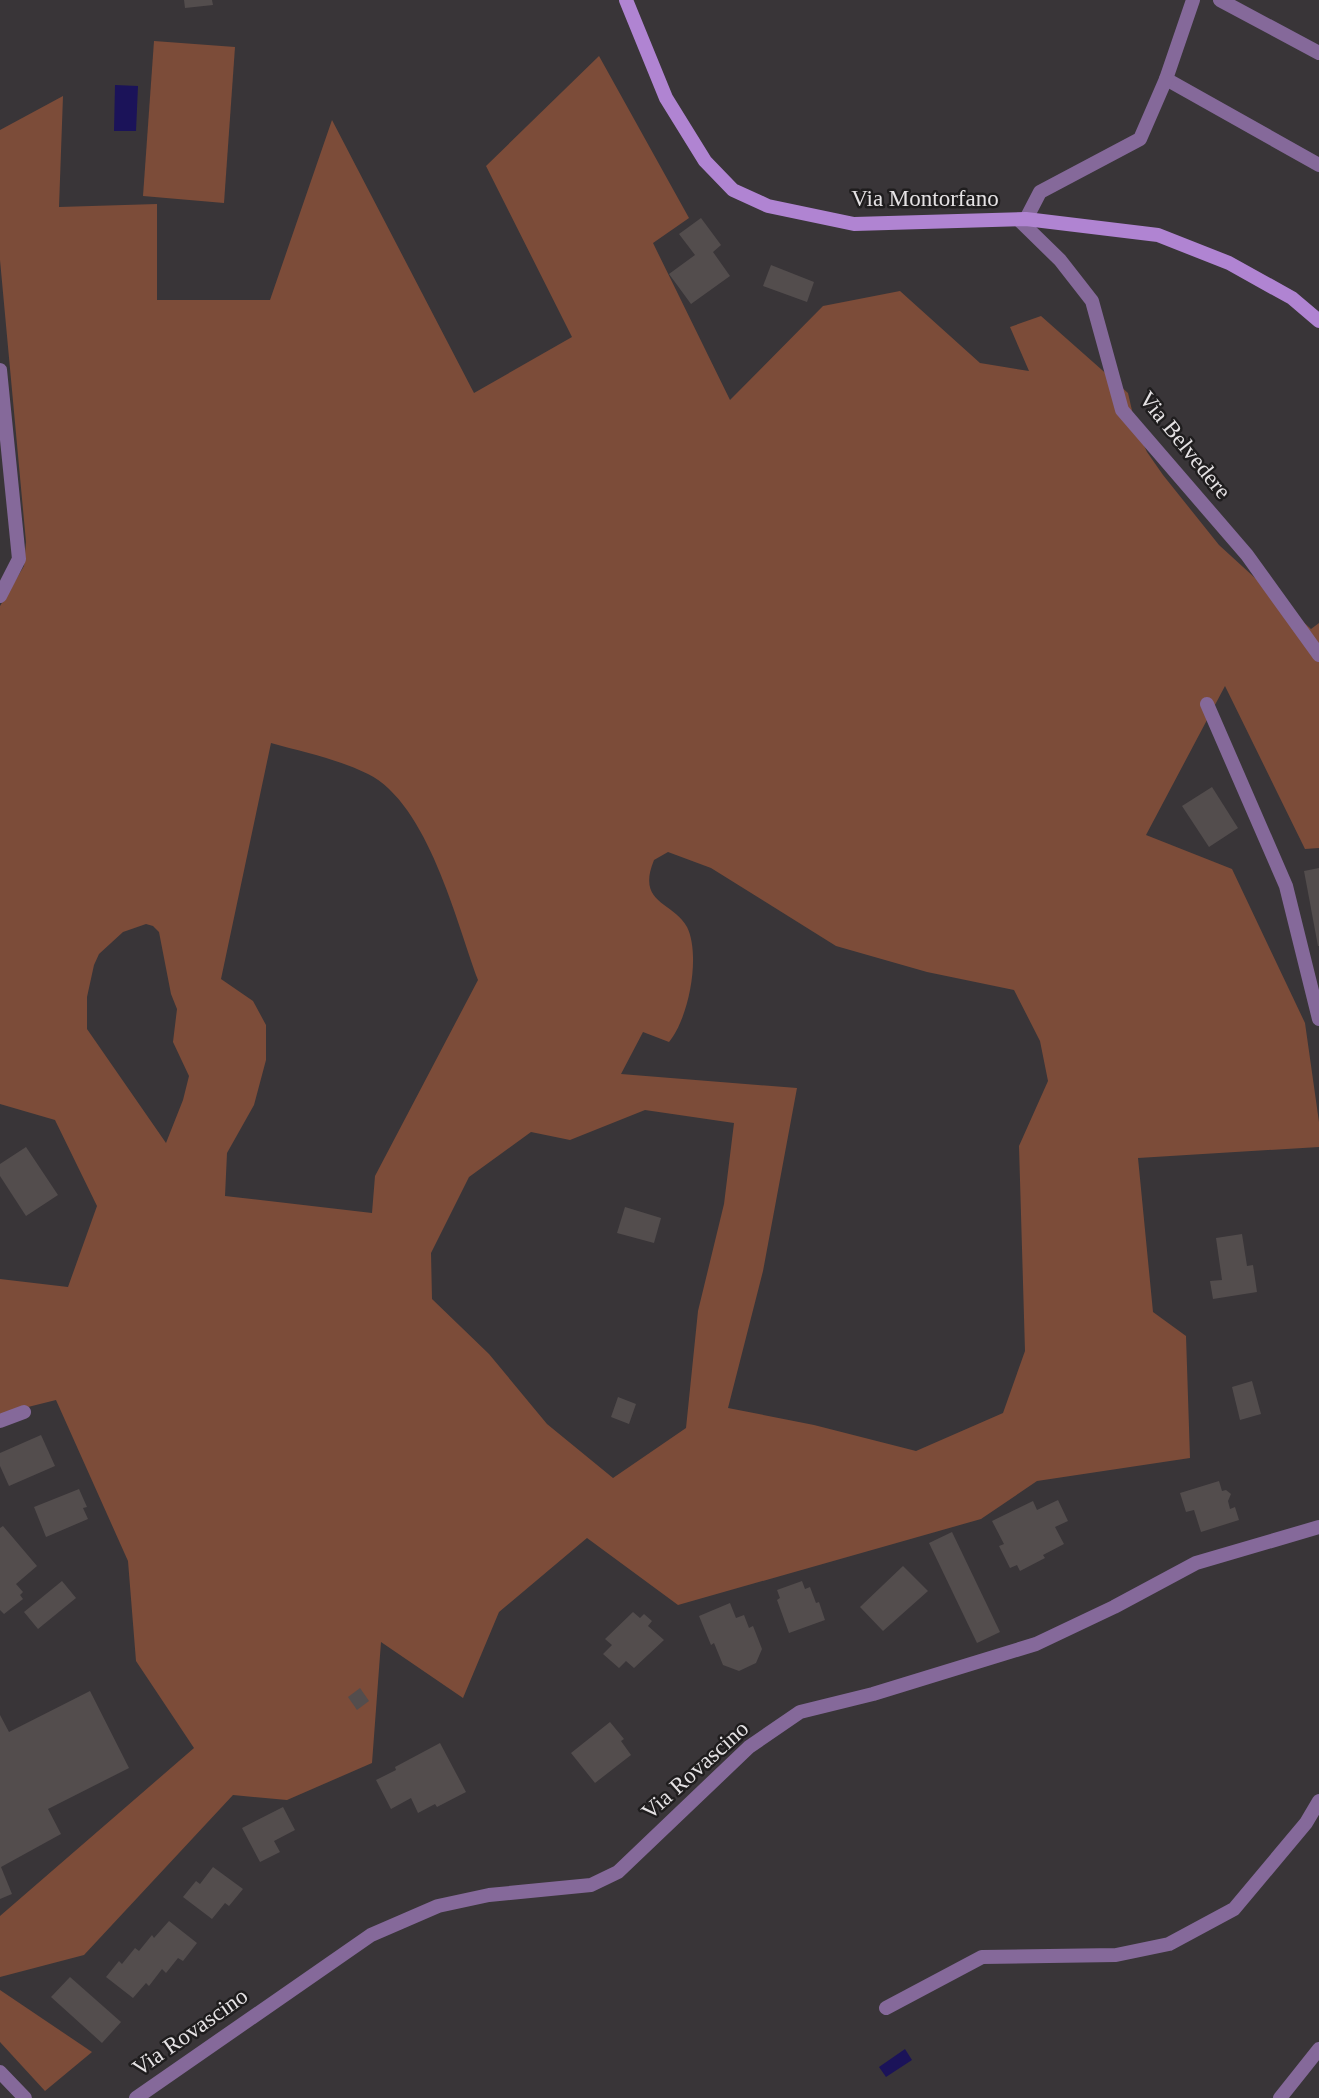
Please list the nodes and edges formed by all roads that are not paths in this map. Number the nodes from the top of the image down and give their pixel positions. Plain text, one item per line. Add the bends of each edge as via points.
1 (626, 0) edge
2 (1193, 0) edge
3 (1220, 0) edge
4 (1319, 53) edge
5 (1167, 79) junction
6 (1319, 165) edge
7 (1022, 220) junction
8 (1319, 321) edge
9 (0, 370) edge
10 (0, 596) edge
11 (1319, 655) edge
12 (1207, 704) dead end
13 (1319, 1019) edge
14 (24, 1412) dead end
15 (0, 1421) edge
16 (1319, 1527) edge
17 (1319, 1801) edge
18 (886, 2008) dead end
19 (1319, 2049) edge
20 (0, 2072) edge
21 (25, 2098) edge
22 (136, 2098) edge
23 (1280, 2098) edge

1 - 7 street, Via Montorfano via 666,98 705,161 733,190 768,206 854,224
2 - 5 street
3 - 4 street
5 - 6 street
5 - 7 street via 1140,139 1040,192
7 - 8 street, Via Montorfano via 1158,235 1229,263 1292,298
7 - 11 street, Via Belvedere via 1092,301 1122,410 1248,555
9 - 10 street via 19,559
12 - 13 street via 1286,886
14 - 15 street
16 - 22 street, Via Rovascino via 1196,1563 1036,1644 800,1712 749,1747 618,1872 591,1885 489,1895 438,1906 371,1935
17 - 18 street via 1234,1909 1169,1944 1116,1955 982,1957
19 - 23 street
20 - 21 street

